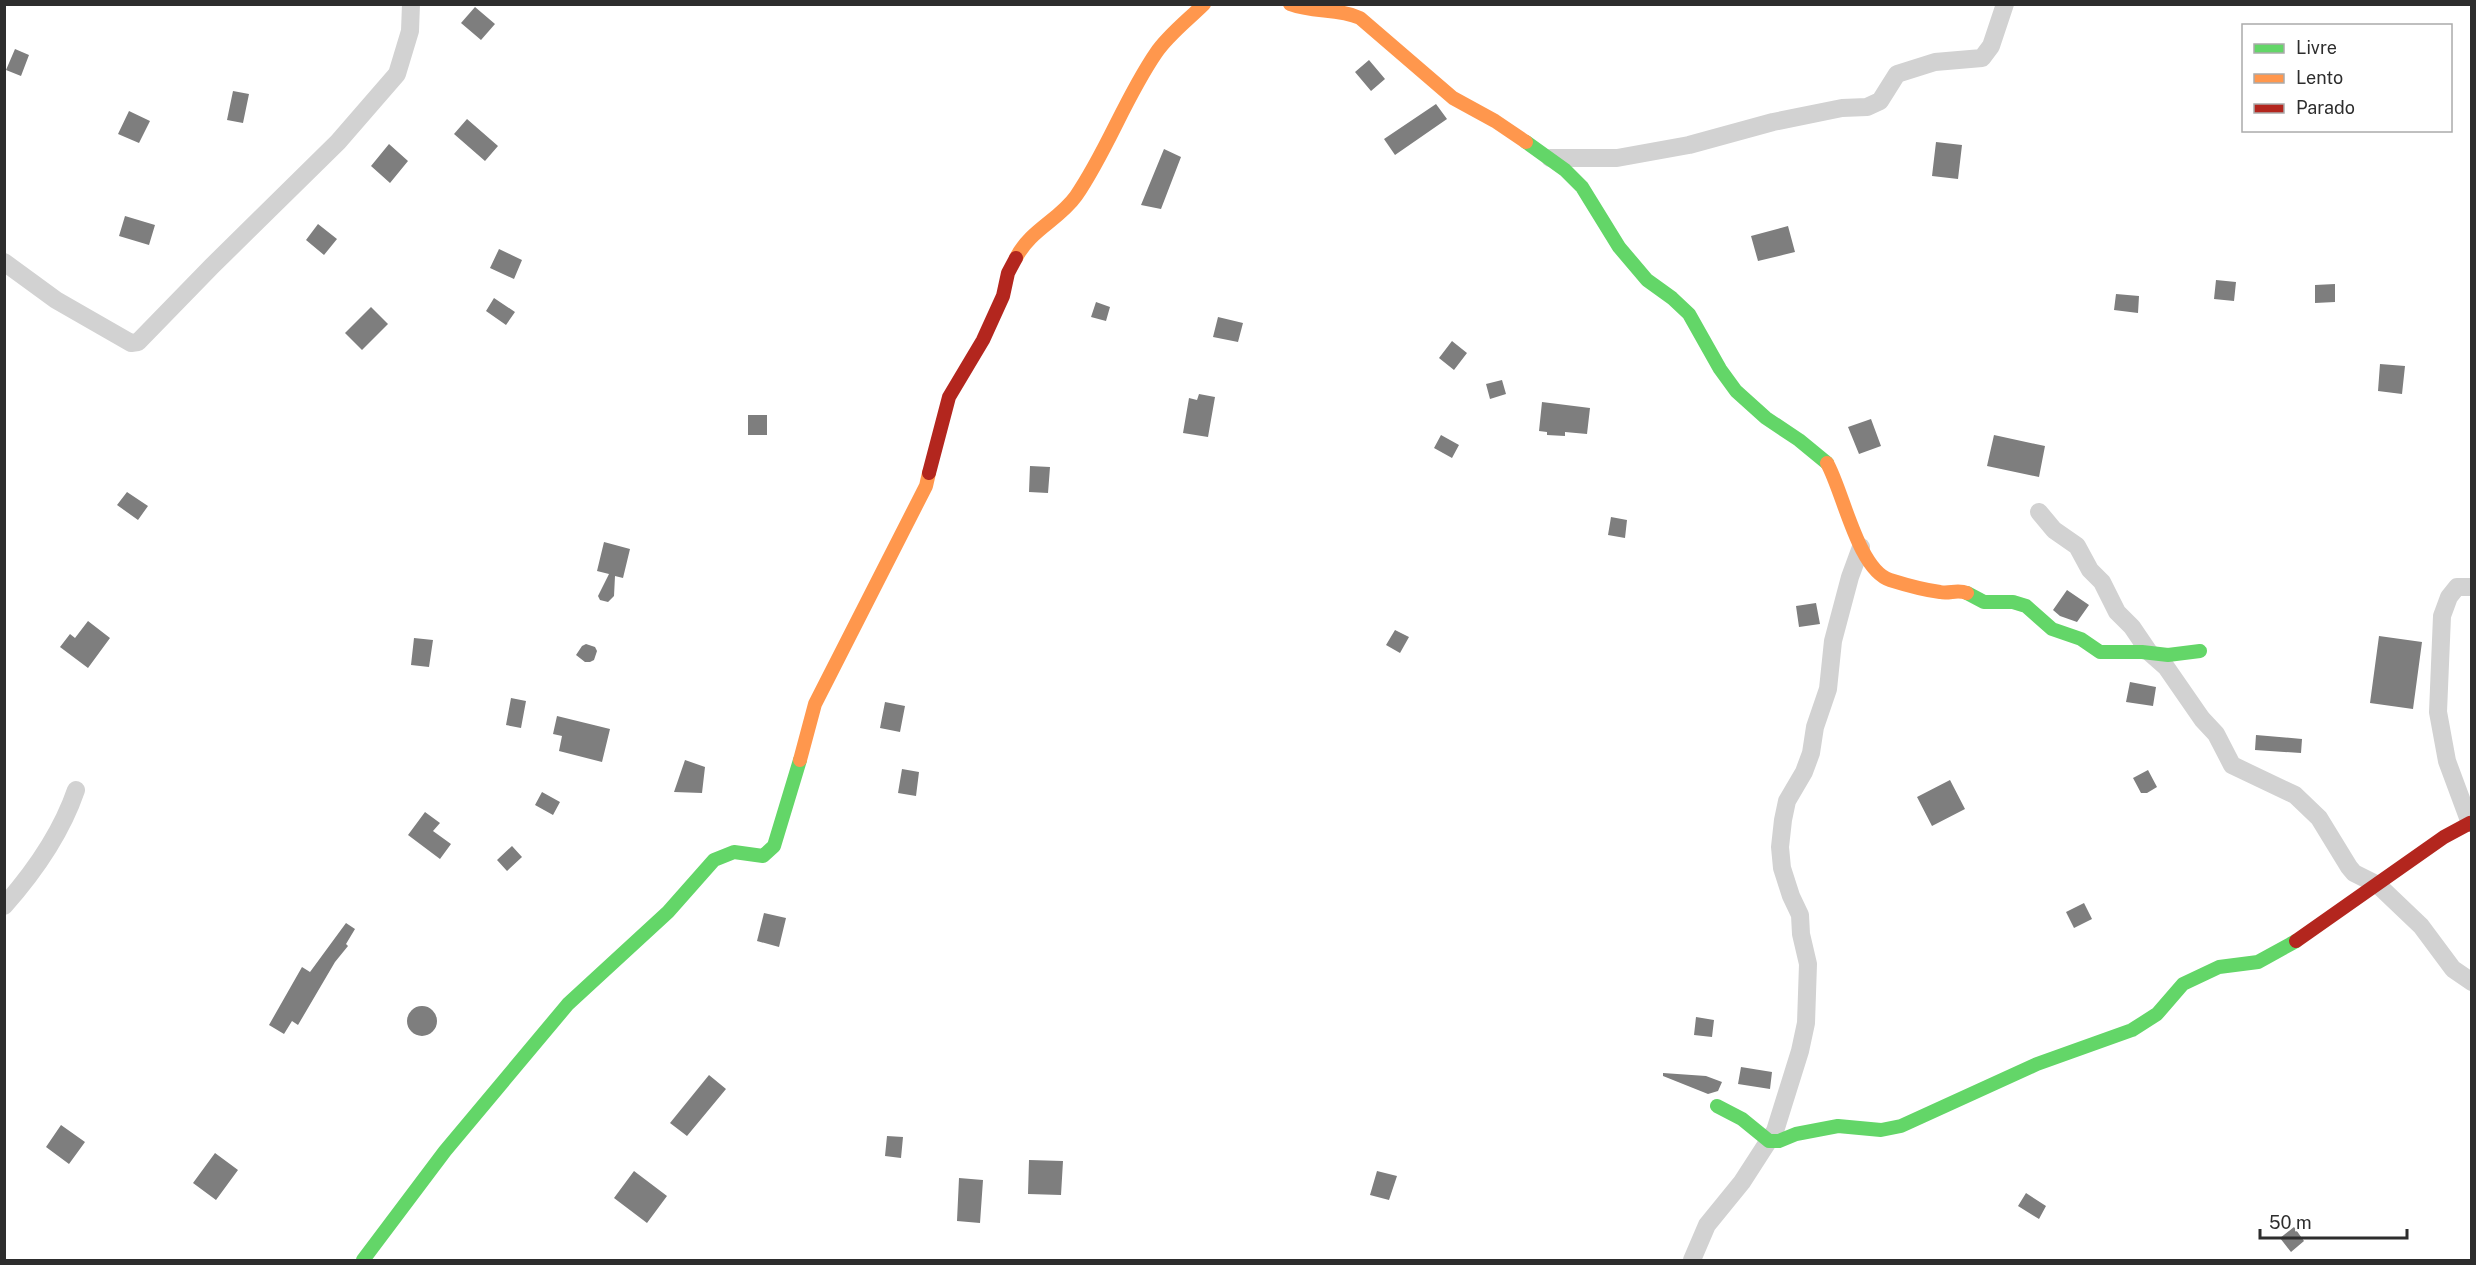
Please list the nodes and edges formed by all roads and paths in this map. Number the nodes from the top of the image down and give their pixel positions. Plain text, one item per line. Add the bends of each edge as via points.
1 (411, 4) edge
2 (1204, 4) edge
3 (1290, 4) edge
4 (2006, 4) edge
5 (1550, 158) junction
6 (4, 262) edge
7 (2039, 512) dead end
8 (1862, 548) junction
9 (2472, 587) edge
10 (2200, 651) dead end
11 (2149, 652) junction
12 (76, 790) dead end
13 (2471, 824) edge
14 (2378, 885) junction
15 (4, 906) edge
16 (2472, 982) edge
17 (1717, 1106) dead end
18 (1769, 1141) junction
19 (363, 1260) edge
20 (1692, 1260) edge

1 - 6 street via 410,31 397,75 338,142 138,342 131,343 56,300
2 - 19 street via 1157,51 1074,199 1028,239 1013,263 993,319 946,407 926,486 815,704 774,846 763,855 734,852 714,860 668,912 568,1004 446,1151
3 - 5 street via 1308,11 1353,14 1454,98
4 - 5 street via 1991,46 1982,58 1935,62 1897,74 1880,101 1868,108 1842,108 1617,158
5 - 8 street via 1582,187 1619,247 1647,280 1684,307 1736,391 1827,463
7 - 11 street via 2054,530 2077,546 2117,612
8 - 11 street via 1873,568 1887,579 1943,593 1965,591 1984,602 2026,606 2052,629 2081,639 2100,652
8 - 18 street via 1833,641 1828,689 1811,753 1787,801 1783,820 1782,868 1800,915 1808,963 1806,1023
9 - 13 street via 2457,587 2442,616 2438,712 2447,761
10 - 11 street via 2168,655
11 - 14 street via 2166,667 2216,734 2232,765 2295,795 2319,818 2354,873
12 - 15 street via 66,819 30,877
13 - 14 street via 2444,837
14 - 16 street via 2421,926 2453,969
14 - 18 street via 2258,962 2219,967 2182,984 2149,1021 2122,1035 2037,1064 1890,1130 1838,1126
17 - 18 street via 1742,1119
18 - 20 street via 1707,1225

